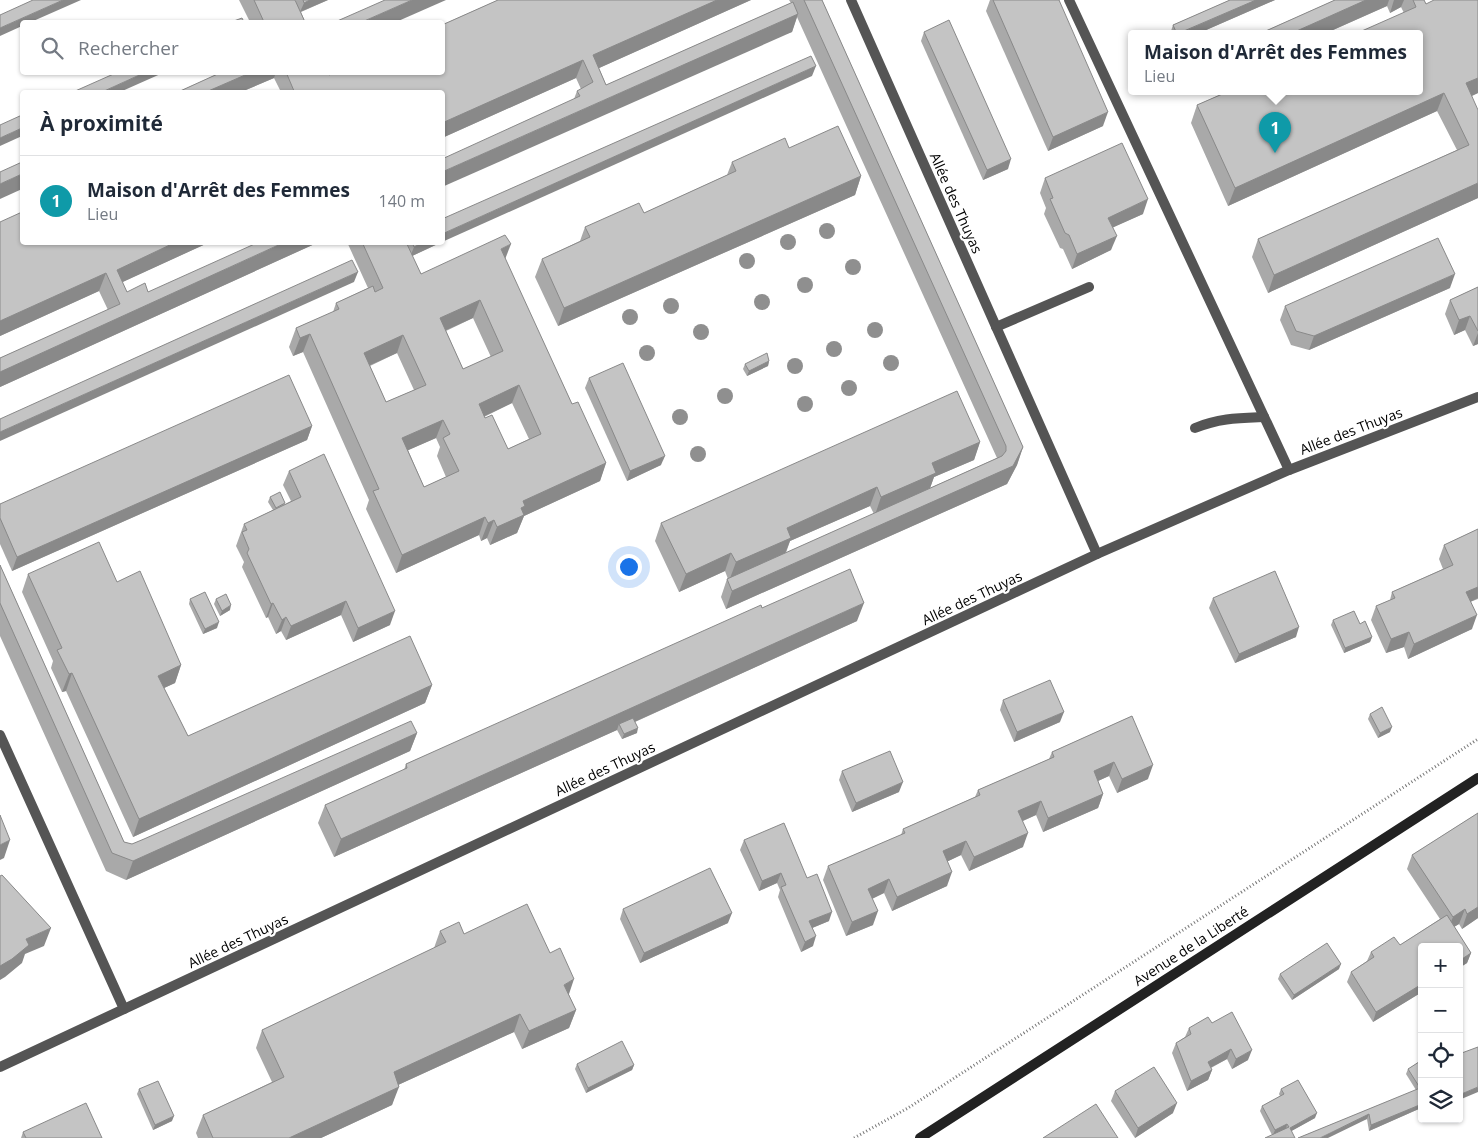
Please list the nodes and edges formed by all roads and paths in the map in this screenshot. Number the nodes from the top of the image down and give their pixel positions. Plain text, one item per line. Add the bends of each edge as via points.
1 (851, 0) edge
2 (1070, 0) edge
3 (1088, 287) dead end
4 (996, 327) junction
5 (1478, 397) edge
6 (1264, 417) junction
7 (1195, 428) dead end
8 (1289, 470) junction
9 (1097, 554) junction
10 (0, 735) edge
11 (1478, 739) edge
12 (1478, 778) edge
13 (124, 1009) junction
14 (0, 1067) edge
15 (854, 1138) edge
16 (920, 1138) edge

1 - 4 lane, Allée des Thuyas
2 - 6 lane
3 - 4 lane
4 - 9 lane, Allée des Thuyas
5 - 8 lane, Allée des Thuyas
6 - 7 lane via 1229,418
6 - 8 lane
8 - 9 lane, Allée des Thuyas
9 - 13 lane, Allée des Thuyas
10 - 13 lane
11 - 15 path via 908,1108
12 - 16 main road, Avenue de la Liberté
13 - 14 lane, Allée des Thuyas

